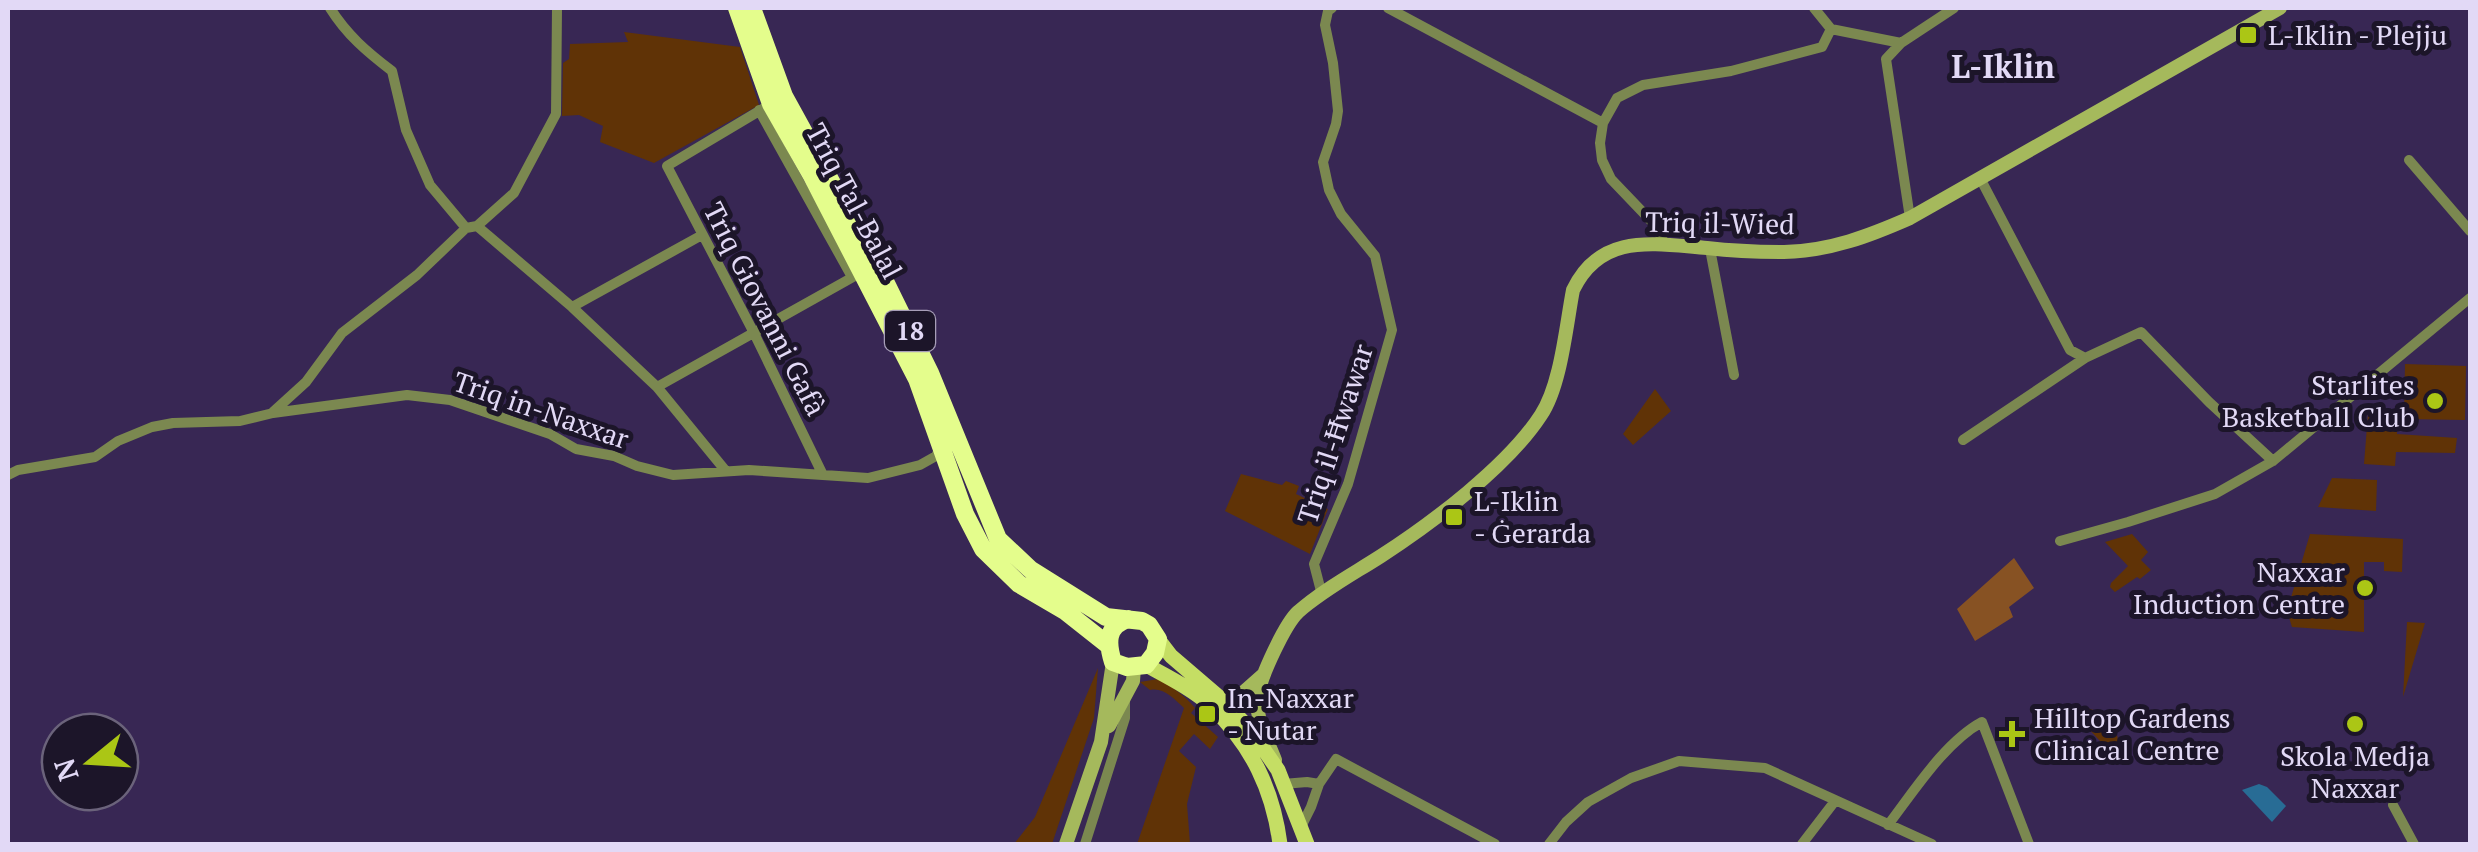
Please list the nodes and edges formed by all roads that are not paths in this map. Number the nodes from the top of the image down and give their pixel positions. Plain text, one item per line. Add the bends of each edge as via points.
1 (330, 8) edge
2 (557, 8) edge
3 (737, 8) edge
4 (752, 8) edge
5 (1332, 8) edge
6 (1388, 8) edge
7 (1814, 8) edge
8 (1954, 8) edge
9 (2251, 8) edge
10 (2280, 8) edge
11 (2263, 19) junction
12 (1830, 29) junction
13 (1901, 43) junction
14 (765, 107) junction
15 (1603, 123) junction
16 (2409, 160) dead end
17 (1980, 178) junction
18 (1910, 218) junction
19 (472, 227) junction
20 (2470, 231) edge
21 (702, 234) junction
22 (1664, 244) junction
23 (1710, 249) junction
24 (857, 274) junction
25 (2470, 298) edge
26 (572, 307) junction
27 (754, 333) junction
28 (2085, 358) junction
29 (1734, 374) dead end
30 (658, 387) junction
31 (273, 413) junction
32 (1963, 440) dead end
33 (942, 446) junction
34 (2273, 461) junction
35 (724, 470) junction
36 (822, 473) junction
37 (8, 476) edge
38 (2060, 541) dead end
39 (1322, 595) junction
40 (1128, 620) junction
41 (1158, 639) junction
42 (1110, 653) junction
43 (1140, 666) junction
44 (1264, 674) junction
45 (1124, 695) junction
46 (1220, 698) junction
47 (1100, 742) junction
48 (1281, 777) junction
49 (1318, 784) junction
50 (1834, 802) junction
51 (2392, 805) dead end
52 (1888, 825) junction
53 (1301, 827) junction
54 (1066, 844) edge
55 (1085, 844) edge
56 (1280, 844) edge
57 (1307, 844) edge
58 (1495, 844) edge
59 (1549, 844) edge
60 (1802, 844) edge
61 (1932, 844) edge
62 (2029, 844) edge
63 (2414, 844) edge

1 - 19 street via 362,50 392,71 406,130 430,185
2 - 19 street via 556,114 514,193
3 - 14 highway, Triq Tal-Balal / 18
4 - 40 highway, Triq Tal-Balal / 18 via 784,96 930,373 998,539 1031,570 1091,608
5 - 39 street, Triq il-Ħwawar via 1325,25 1338,111 1323,162 1341,214 1375,256 1392,330 1348,484 1314,564
6 - 15 street
7 - 12 street
8 - 13 street
9 - 11 street
10 - 11 street, Triq il-Wied
11 - 17 street, Triq il-Wied
12 - 13 street
12 - 15 street via 1822,47 1643,84 1617,98
13 - 18 street via 1886,59
14 - 21 street, Triq Giovanni Gafà via 666,166
14 - 24 highway, Triq Tal-Balal / 18 via 812,176
15 - 22 street via 1602,160 1611,179
16 - 20 street
17 - 18 street, Triq il-Wied
17 - 28 street via 2070,350
18 - 23 street, Triq il-Wied via 1819,248
19 - 26 street
19 - 31 street via 342,333
21 - 26 street
21 - 27 street, Triq Giovanni Gafà
22 - 23 street, Triq il-Wied
22 - 39 street, Triq il-Wied via 1625,246 1591,262 1573,290 1549,401 1520,442 1445,510
23 - 29 street
24 - 27 street
24 - 33 highway, Triq Tal-Balal / 18 via 917,378
25 - 34 street
26 - 30 street
27 - 30 street
27 - 36 street, Triq Giovanni Gafà
28 - 32 street
28 - 34 street via 2141,332
30 - 35 street
31 - 35 street, Triq in-Naxxar via 422,396 652,471
31 - 37 street, Triq in-Naxxar via 152,427 96,457
33 - 36 street, Triq in-Naxxar via 920,465 868,478
33 - 42 highway, Triq Tal-Balal / 18 via 983,549
34 - 38 street via 2215,494
35 - 36 street, Triq in-Naxxar
39 - 44 street, Triq il-Wied via 1295,614
40 - 41 highway, 18 via 1142,620
40 - 42 highway via 1110,634
41 - 43 highway via 1155,654
41 - 46 main road, 18
42 - 43 highway, 18
42 - 47 street
43 - 45 street
43 - 56 main road, 18 via 1210,706 1239,739 1264,778
44 - 46 street via 1237,698
44 - 48 street, Triq il-Wied via 1258,717
45 - 47 street
45 - 55 street via 1125,718
46 - 48 main road, 18
47 - 54 street
48 - 49 street
48 - 53 main road, 18
49 - 53 street
49 - 58 street via 1336,759
50 - 52 street
50 - 59 street via 1765,768 1679,761 1588,802
50 - 60 street
51 - 63 street
52 - 61 street
52 - 62 street via 1968,729 1982,722
53 - 57 main road, 18

